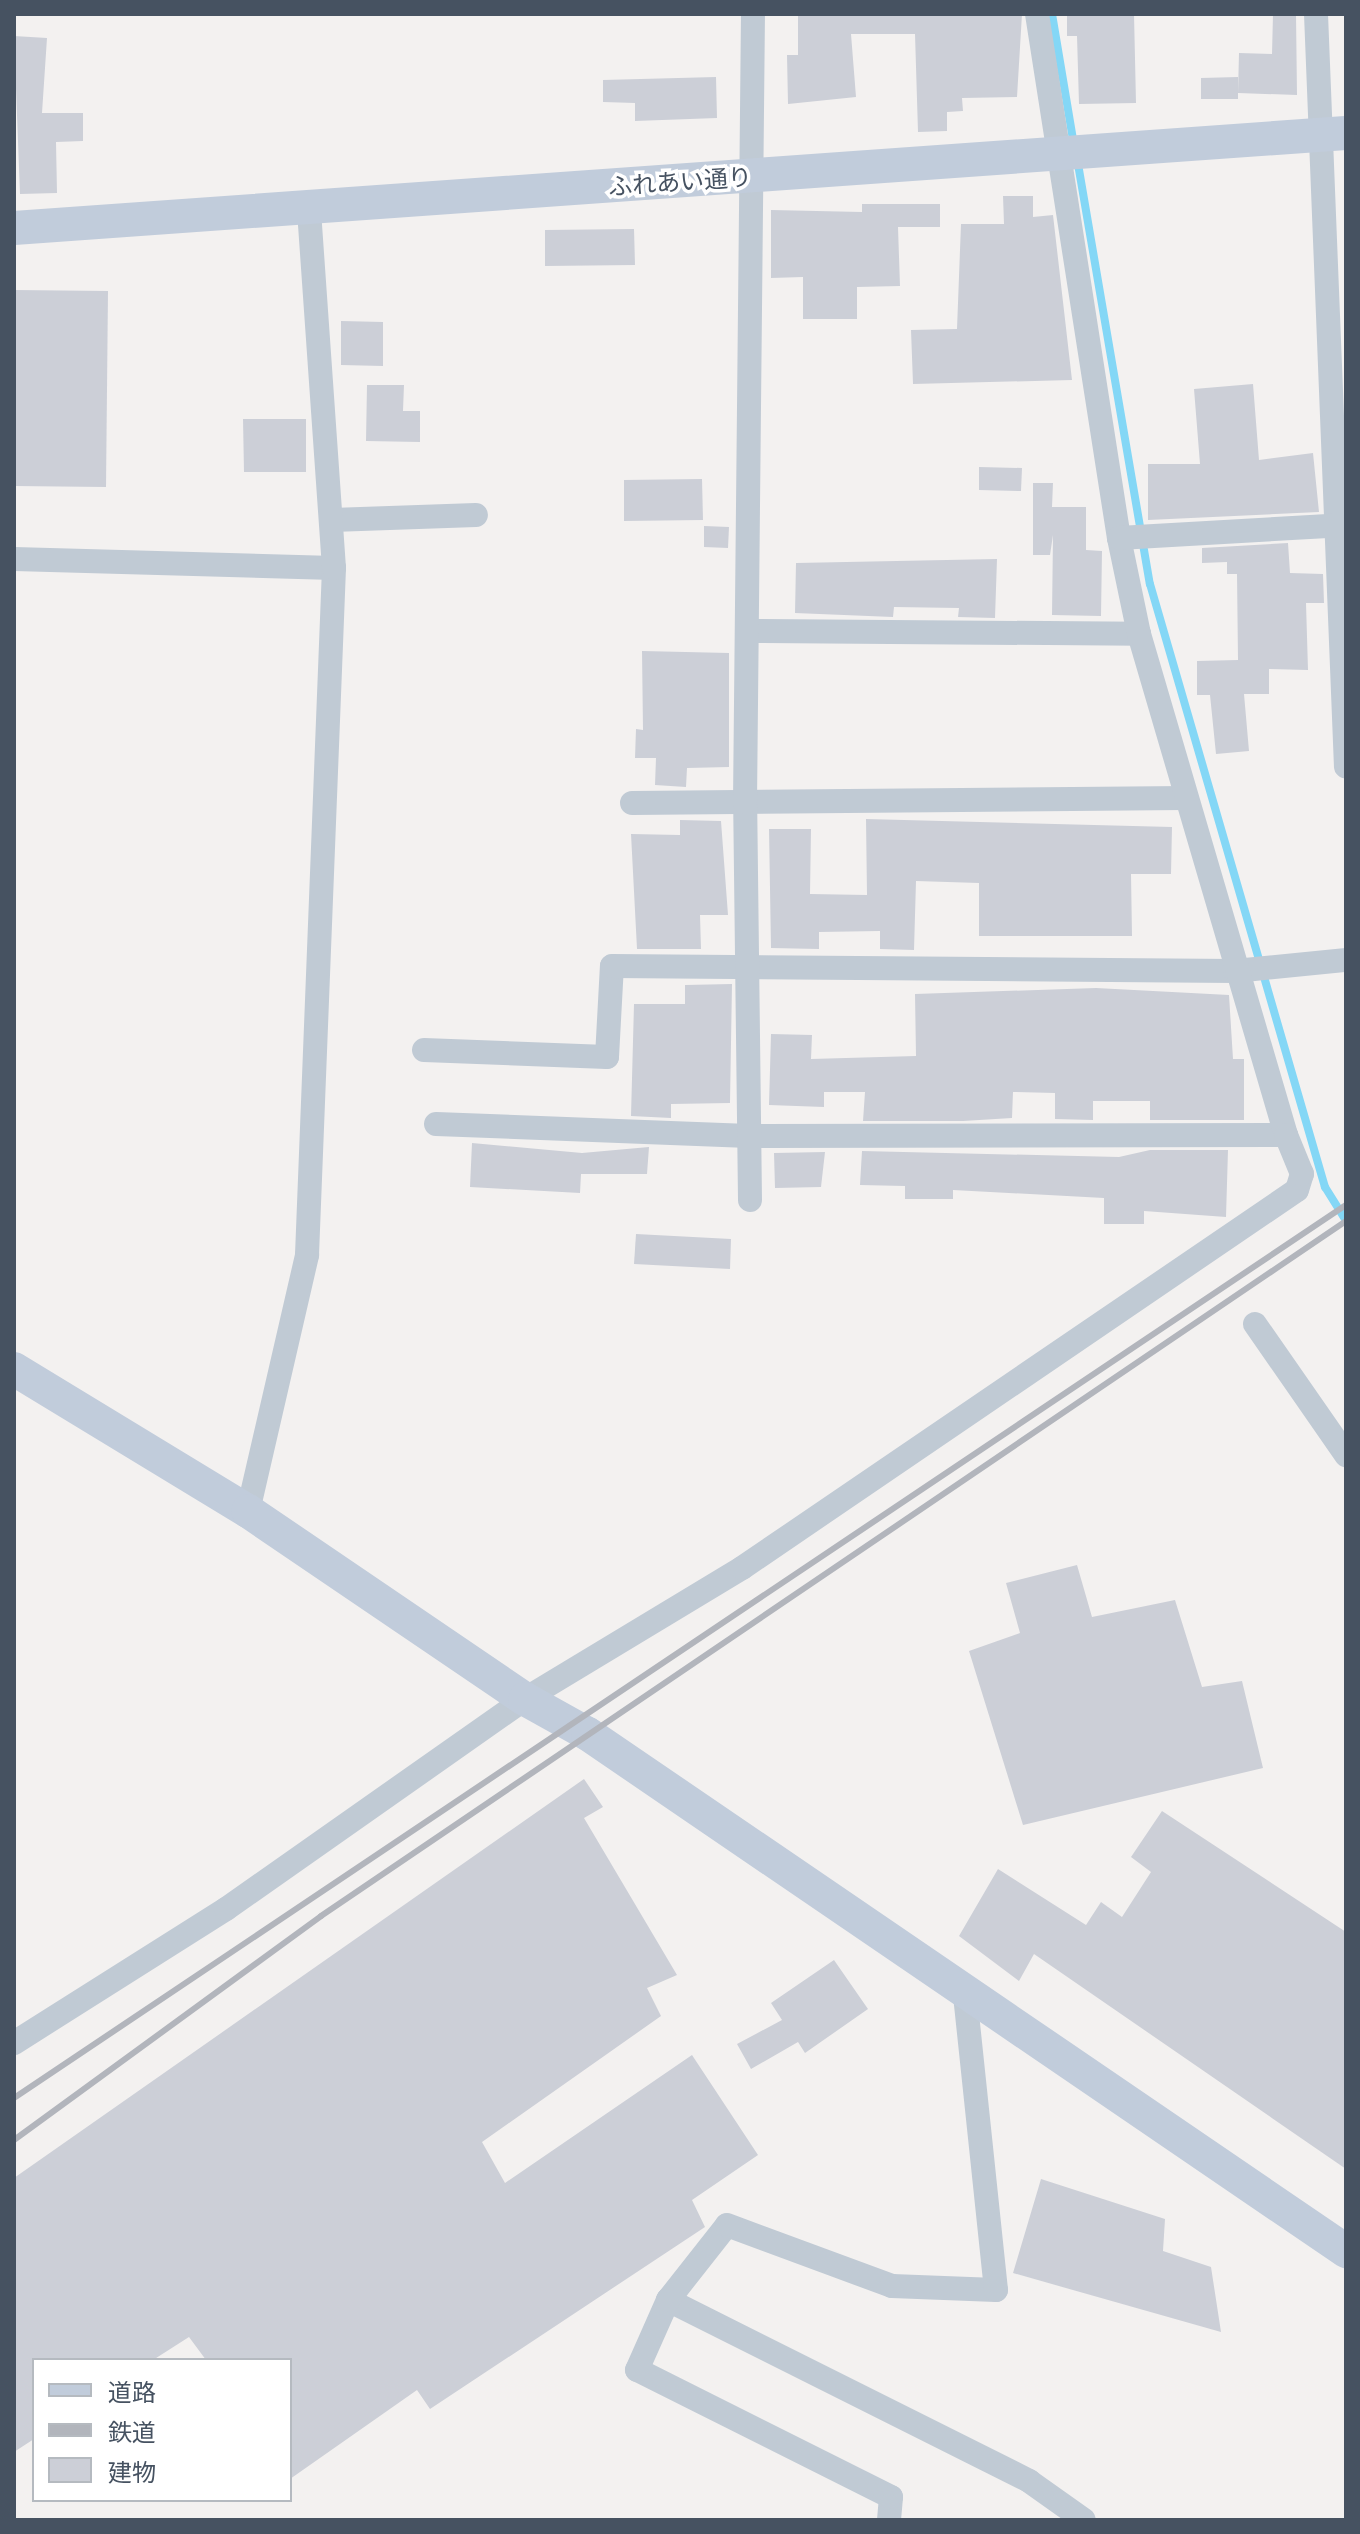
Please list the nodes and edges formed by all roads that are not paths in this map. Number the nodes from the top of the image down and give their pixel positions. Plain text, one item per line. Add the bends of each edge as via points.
1 (753, 14) edge
2 (1037, 14) edge
3 (1316, 14) edge
4 (1334, 134) edge
5 (1058, 155) junction
6 (750, 177) junction
7 (309, 207) junction
8 (14, 228) edge
9 (1336, 298) edge
10 (1338, 413) edge
11 (476, 515) dead end
12 (332, 520) junction
13 (1340, 526) edge
14 (1119, 538) junction
15 (14, 559) edge
16 (334, 568) junction
17 (748, 631) junction
18 (1139, 634) junction
19 (1346, 766) edge
20 (1185, 798) junction
21 (745, 802) junction
22 (632, 803) dead end
23 (1346, 960) edge
24 (1235, 971) junction
25 (749, 972) junction
26 (424, 1050) dead end
27 (436, 1124) dead end
28 (1286, 1135) junction
29 (749, 1136) junction
30 (750, 1200) dead end
31 (1255, 1324) dead end
32 (14, 1369) edge
33 (1346, 1455) edge
34 (248, 1511) junction
35 (525, 1699) junction
36 (965, 1995) junction
37 (14, 2043) edge
38 (1346, 2251) edge
39 (668, 2300) junction
40 (889, 2520) edge
41 (1084, 2520) edge

1 - 6 street
2 - 5 street
3 - 4 street
4 - 5 street, ふれあい通り
4 - 9 street
5 - 6 street, ふれあい通り
5 - 14 street
6 - 7 street, ふれあい通り
6 - 17 street
7 - 8 street, ふれあい通り
7 - 12 street
9 - 10 street
10 - 13 street
11 - 12 street
12 - 16 street
13 - 14 street
13 - 19 street
14 - 18 street
15 - 16 street
16 - 34 street via 307,1255
17 - 18 street
17 - 21 street
18 - 20 street
20 - 21 street
20 - 24 street
21 - 22 street
21 - 25 street
23 - 24 street
24 - 25 street
24 - 28 street
25 - 26 street via 612,966 607,1057
25 - 29 street
27 - 29 street
28 - 29 street
28 - 35 street via 1302,1174 1297,1190 742,1568
29 - 30 street
31 - 33 street
32 - 34 street
34 - 35 street
35 - 36 street via 588,1734
35 - 37 street via 226,1909
36 - 38 street
36 - 39 street via 996,2290 892,2286 727,2225
39 - 40 street via 637,2370 891,2497
39 - 41 street via 1029,2481

